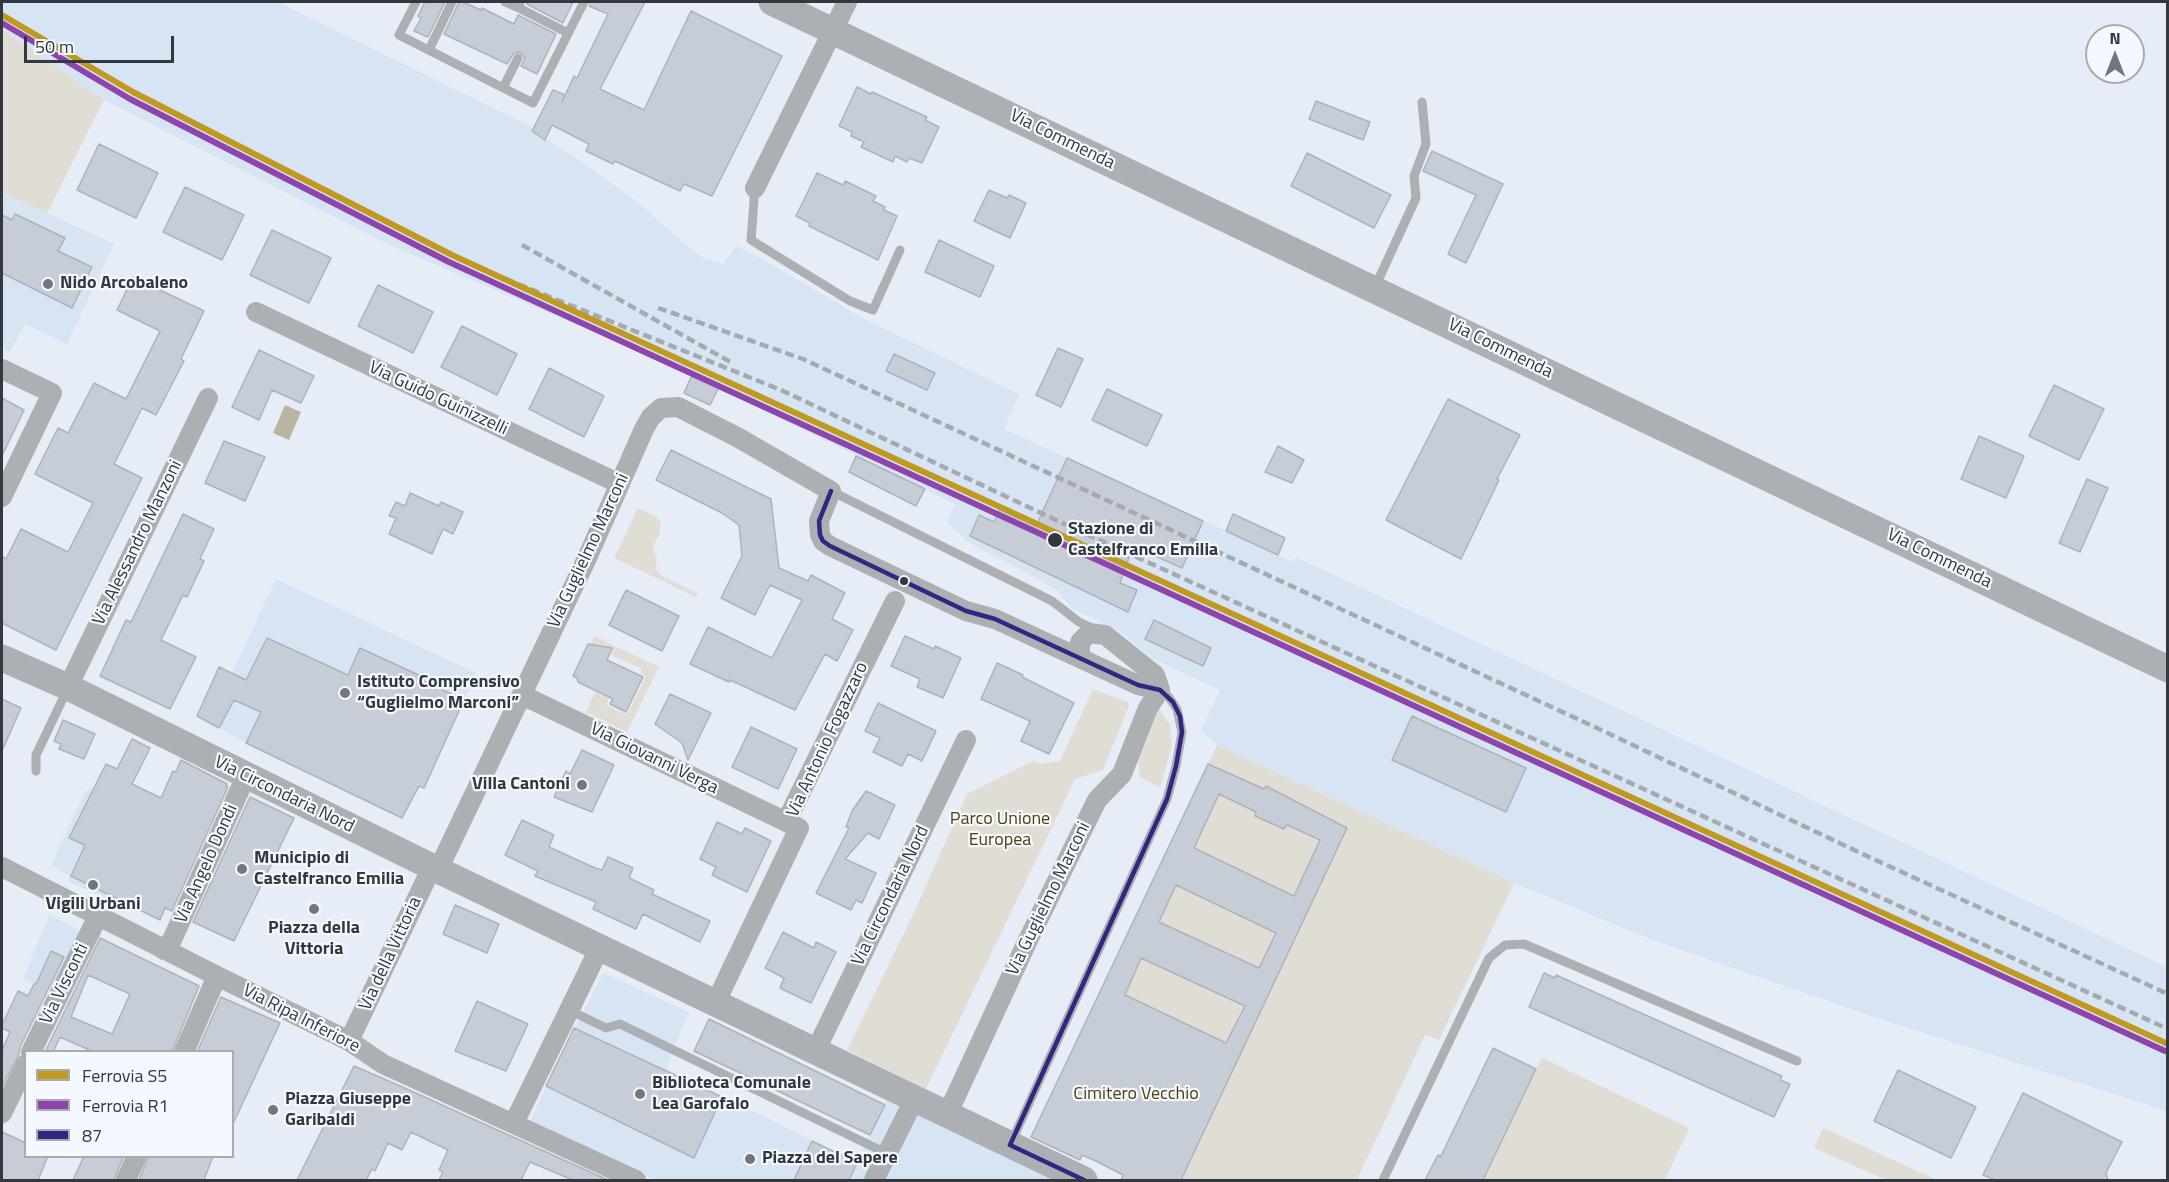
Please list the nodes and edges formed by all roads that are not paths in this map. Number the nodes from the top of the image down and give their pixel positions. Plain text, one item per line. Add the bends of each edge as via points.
1 (416, 2) edge
2 (452, 2) edge
3 (505, 2) edge
4 (584, 2) edge
5 (772, 2) edge
6 (847, 2) edge
7 (520, 5) edge
8 (833, 30) junction
9 (568, 33) junction
10 (429, 50) junction
11 (518, 58) dead end
12 (503, 88) junction
13 (1422, 102) dead end
14 (754, 188) joint
15 (900, 250) dead end
16 (1374, 289) junction
17 (256, 312) dead end
18 (2, 369) edge
19 (208, 398) dead end
20 (620, 484) junction
21 (831, 491) junction
22 (2, 497) edge
23 (895, 601) dead end
24 (1106, 635) junction
25 (2, 658) edge
26 (1080, 658) junction
27 (2168, 669) edge
28 (68, 687) junction
29 (1160, 690) junction
30 (522, 695) junction
31 (966, 740) dead end
32 (36, 771) dead end
33 (246, 776) junction
34 (786, 822) junction
35 (2, 867) edge
36 (435, 869) junction
37 (98, 916) junction
38 (600, 947) junction
39 (164, 950) junction
40 (217, 976) junction
41 (715, 1004) junction
42 (568, 1010) junction
43 (350, 1041) junction
44 (33, 1050) edge
45 (185, 1050) edge
46 (815, 1052) junction
47 (1797, 1061) dead end
48 (24, 1068) edge
49 (914, 1100) junction
50 (2, 1113) edge
51 (947, 1115) junction
52 (514, 1123) junction
53 (1010, 1145) junction
54 (888, 1154) junction
55 (136, 1158) edge
56 (613, 1176) edge
57 (126, 1180) edge
58 (636, 1180) edge
59 (874, 1180) edge
60 (1084, 1180) edge
61 (1383, 1180) edge

1 - 10 lane via 399,35
2 - 10 lane
3 - 7 lane
4 - 9 lane
5 - 8 street, Via Commenda
6 - 8 street
7 - 9 lane
8 - 14 street
8 - 16 street, Via Commenda
9 - 12 lane via 533,103
10 - 12 lane
11 - 12 lane
13 - 16 lane via 1426,144 1414,176 1416,198
14 - 15 lane via 751,240 850,301 873,310
16 - 27 street, Via Commenda
17 - 20 street, Via Guido Guinizzelli
18 - 22 street via 52,393
19 - 28 street, Via Alessandro Manzoni
20 - 21 street, Via Guglielmo Marconi via 651,417 661,408 678,407
20 - 30 street, Via Guglielmo Marconi
21 - 24 lane, Via Guglielmo Marconi via 1045,597 1079,622
21 - 26 street via 819,521 820,535 830,546 966,611 994,619
23 - 34 street, Via Antonio Fogazzaro
24 - 26 street via 1089,633 1080,642
24 - 29 street, Via Guglielmo Marconi via 1155,675
25 - 28 street, Via Circondaria Nord
26 - 29 street via 1138,685
28 - 32 lane via 36,755
28 - 33 street, Via Circondaria Nord
29 - 51 street, Via Guglielmo Marconi via 1148,708 1122,774 1097,800
29 - 53 lane via 1177,709 1182,732 1167,799
30 - 34 street, Via Giovanni Verga
30 - 36 street, Via Guglielmo Marconi
31 - 46 street, Via Circondaria Nord
33 - 36 street, Via Circondaria Nord
33 - 39 street, Via Angelo Dondi
34 - 41 street, Via Antonio Fogazzaro via 799,828
35 - 37 street, Via Ripa Inferiore
36 - 38 street, Via Circondaria Nord
36 - 43 street, Via della Vittoria
37 - 39 street, Via Ripa Inferiore
37 - 44 street, Via Visconti
38 - 41 street, Via Circondaria Nord
38 - 42 street
39 - 40 street, Via Ripa Inferiore
40 - 43 street, Via Ripa Inferiore
40 - 45 street
41 - 46 street, Via Circondaria Nord
42 - 52 street
42 - 54 lane via 606,1028 620,1024
43 - 52 street, Via Ripa Inferiore via 383,1064
46 - 49 street, Via Circondaria Nord
47 - 61 lane via 1524,944 1505,945 1489,958
48 - 50 street
49 - 51 street, Via Circondaria Nord
49 - 54 street
51 - 53 street, Via Circondaria Nord
52 - 56 street, Via Ripa Inferiore
53 - 60 street, Via Circondaria Nord
54 - 59 street
55 - 57 street
56 - 58 street, Via Ripa Inferiore

